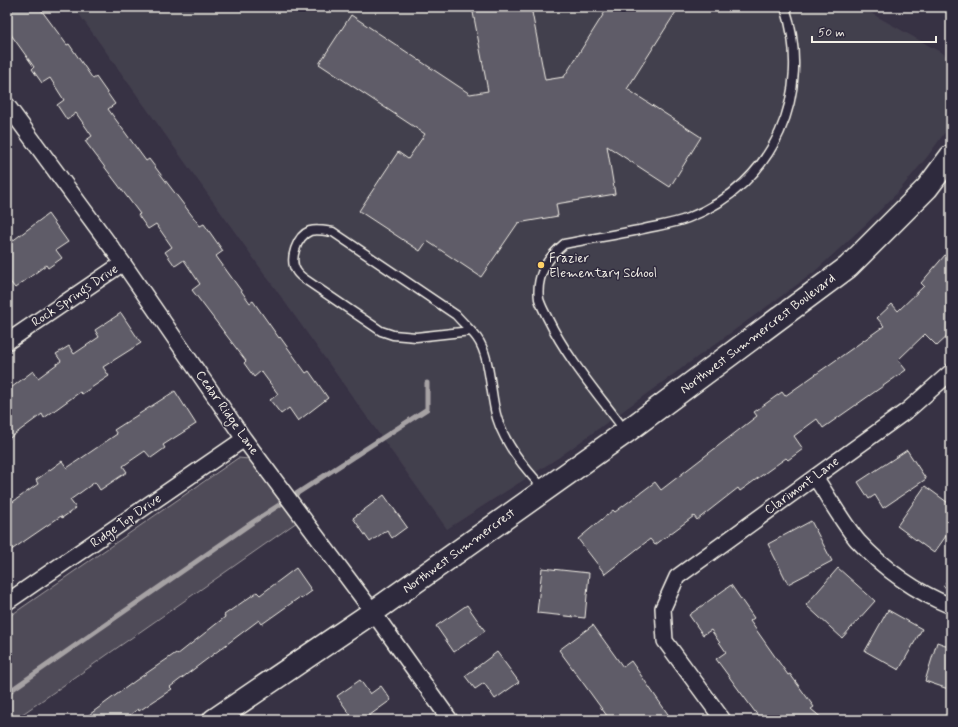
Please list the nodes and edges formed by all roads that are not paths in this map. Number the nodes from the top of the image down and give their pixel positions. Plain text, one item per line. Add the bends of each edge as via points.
1 (784, 7) edge
2 (7, 104) edge
3 (951, 156) edge
4 (123, 263) junction
5 (471, 331) junction
6 (7, 342) edge
7 (951, 372) edge
8 (626, 432) junction
9 (244, 439) junction
10 (815, 477) junction
11 (544, 489) junction
12 (7, 602) edge
13 (951, 606) edge
14 (373, 612) junction
15 (214, 720) edge
16 (450, 720) edge
17 (723, 720) edge

1 - 8 lane via 792,29 794,87 788,113 777,140 763,162 746,181 708,209 688,218 564,244 552,254 544,266 539,282 540,300 550,322 562,346
2 - 4 street, Cedar Ridge Lane
3 - 8 street, Northwest Summercrest Boulevard via 927,188 848,267
4 - 6 street, Rock Springs Drive
4 - 9 street, Cedar Ridge Lane
5 - 5 lane via 456,315 332,232 311,231 302,236 293,259 296,272 381,331 404,337
5 - 11 lane via 484,353 497,419 506,440 528,472
7 - 10 street, Clarimont Lane via 909,409
8 - 11 street, Northwest Summercrest Boulevard
9 - 12 street, Ridge Top Drive
9 - 14 street, Cedar Ridge Lane
10 - 13 street via 858,540 898,578
10 - 17 street, Clarimont Lane via 677,577 663,608 665,641
11 - 14 street, Northwest Summercrest
14 - 15 street
14 - 16 street, Cedar Ridge Lane

